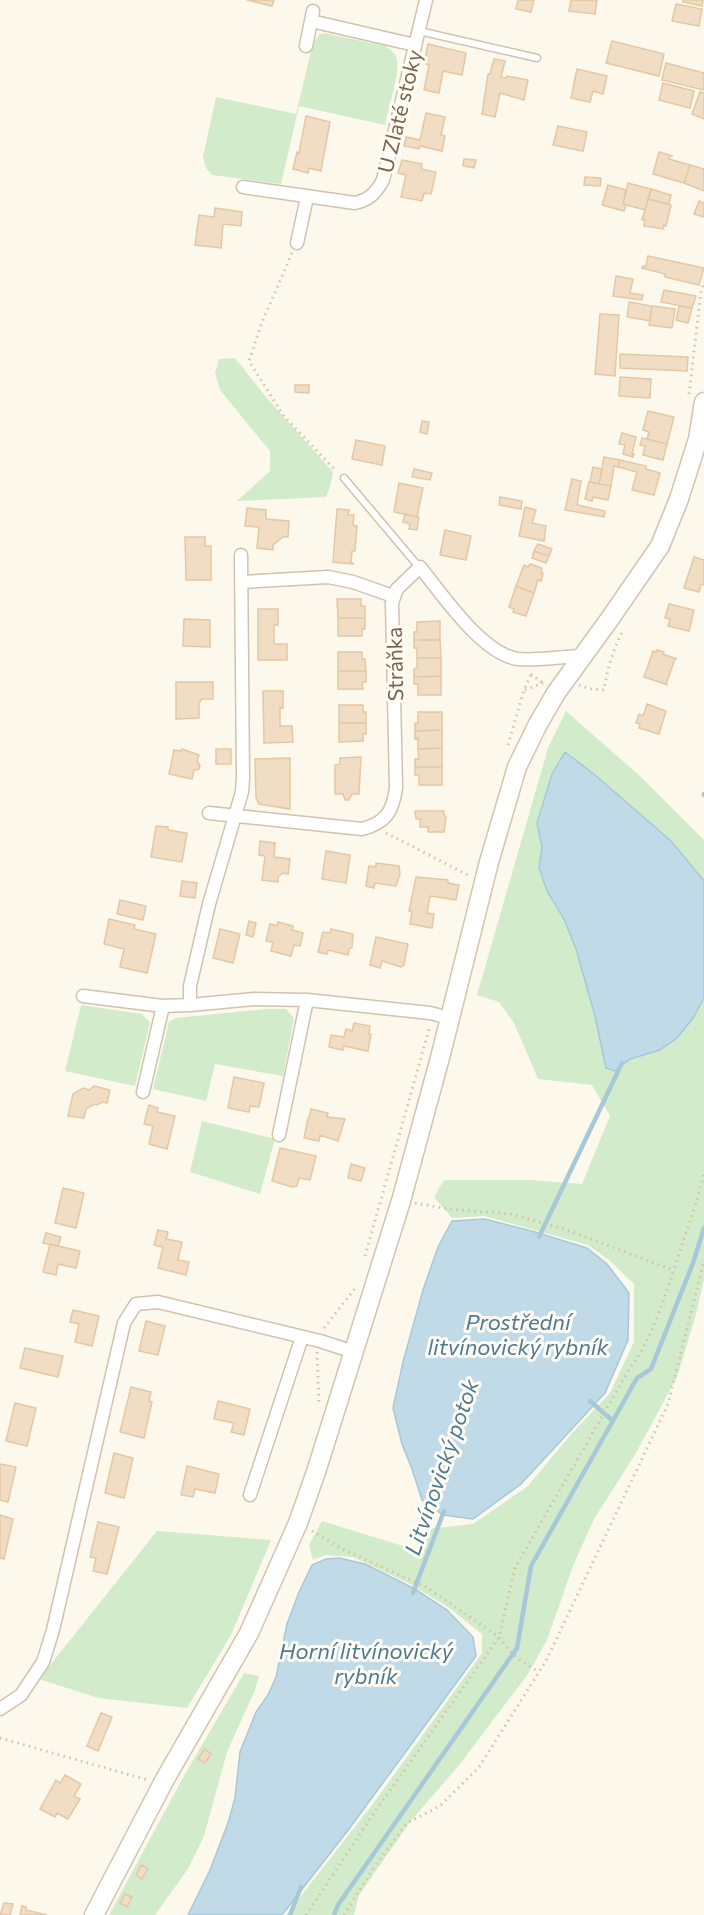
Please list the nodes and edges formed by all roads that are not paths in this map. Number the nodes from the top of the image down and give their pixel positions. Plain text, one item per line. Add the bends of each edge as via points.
1 (426, 0) edge
2 (313, 11) edge
3 (418, 31) junction
4 (415, 45) junction
5 (306, 46) dead end
6 (537, 58) dead end
7 (243, 188) dead end
8 (307, 197) junction
9 (297, 243) road end
10 (696, 400) edge
11 (344, 478) road end
12 (241, 555) dead end
13 (420, 567) junction
14 (242, 582) junction
15 (393, 596) junction
16 (584, 656) junction
17 (209, 813) dead end
18 (236, 816) junction
19 (83, 996) dead end
20 (307, 1000) junction
21 (190, 1005) junction
22 (163, 1006) junction
23 (442, 1016) junction
24 (143, 1092) dead end
25 (279, 1135) dead end
26 (302, 1337) junction
27 (354, 1352) junction
28 (250, 1495) dead end
29 (0, 1709) edge
30 (94, 1915) edge

1 - 3 street, U Zlaté stoky
2 - 4 street
2 - 5 street
3 - 4 street, U Zlaté stoky
3 - 6 lane
4 - 8 street, U Zlaté stoky via 378,190 355,203
7 - 8 street, U Zlaté stoky
8 - 9 street
10 - 16 street via 698,438 660,546
11 - 13 lane
12 - 14 street
13 - 15 street, Stráňka
13 - 16 street via 474,633 494,649 516,659
14 - 15 street via 334,578
14 - 18 street via 243,778
15 - 18 street, Stráňka via 396,788 388,813 376,825 362,829
16 - 23 street via 556,693 517,767
17 - 18 street
18 - 21 street via 209,904 190,986
19 - 22 street
20 - 21 street via 254,999
20 - 23 street
20 - 25 street
21 - 22 street
22 - 24 street
23 - 27 street via 401,1201
26 - 27 street
26 - 28 street
26 - 29 street via 158,1302 136,1304 124,1323 43,1662 21,1695
27 - 30 street via 297,1523 249,1633 162,1785

